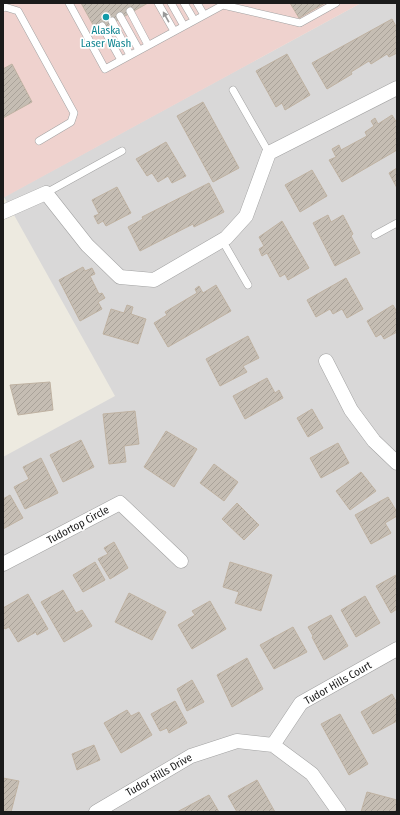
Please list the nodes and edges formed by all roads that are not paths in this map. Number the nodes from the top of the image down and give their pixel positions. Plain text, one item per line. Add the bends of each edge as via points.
1 (69, 3) edge
2 (158, 3) edge
3 (171, 3) edge
4 (184, 3) edge
5 (198, 3) edge
6 (336, 3) edge
7 (222, 4) edge
8 (3, 8) edge
9 (130, 11) dead end
10 (204, 15) junction
11 (120, 16) dead end
12 (112, 20) dead end
13 (194, 20) junction
14 (102, 26) dead end
15 (184, 26) junction
16 (174, 31) junction
17 (148, 45) junction
18 (139, 50) junction
19 (130, 55) junction
20 (121, 60) junction
21 (397, 88) edge
22 (233, 90) dead end
23 (39, 141) dead end
24 (122, 151) dead end
25 (269, 153) junction
26 (46, 194) junction
27 (3, 212) edge
28 (397, 223) edge
29 (375, 235) dead end
30 (222, 240) junction
31 (248, 285) dead end
32 (326, 361) dead end
33 (397, 463) edge
34 (181, 561) dead end
35 (3, 564) edge
36 (397, 649) edge
37 (273, 745) junction
38 (96, 812) edge
39 (339, 812) edge

1 - 20 lane via 105,69
16 -> 2 lane
3 - 15 lane
4 - 13 lane
5 - 10 lane
6 - 7 lane via 300,23
7 - 10 lane
8 - 23 lane via 18,11 74,113 71,122
9 - 17 lane
10 - 13 lane
11 - 18 lane
12 - 19 lane
13 - 15 lane
14 - 20 lane
15 - 16 lane
16 - 17 lane
17 - 18 lane
18 - 19 lane
19 - 20 lane
21 - 25 street
22 - 25 lane
24 - 26 lane
25 - 30 street via 246,216
26 - 27 street
26 - 30 street via 87,245 120,276 154,280
28 - 29 lane
30 - 31 lane
32 - 33 street via 352,410 374,441
34 - 35 street, Tudortop Circle via 120,502
36 - 37 street, Tudor Hills Court via 301,703
37 - 38 street, Tudor Hills Drive via 236,741 191,756
37 - 39 street via 312,774

